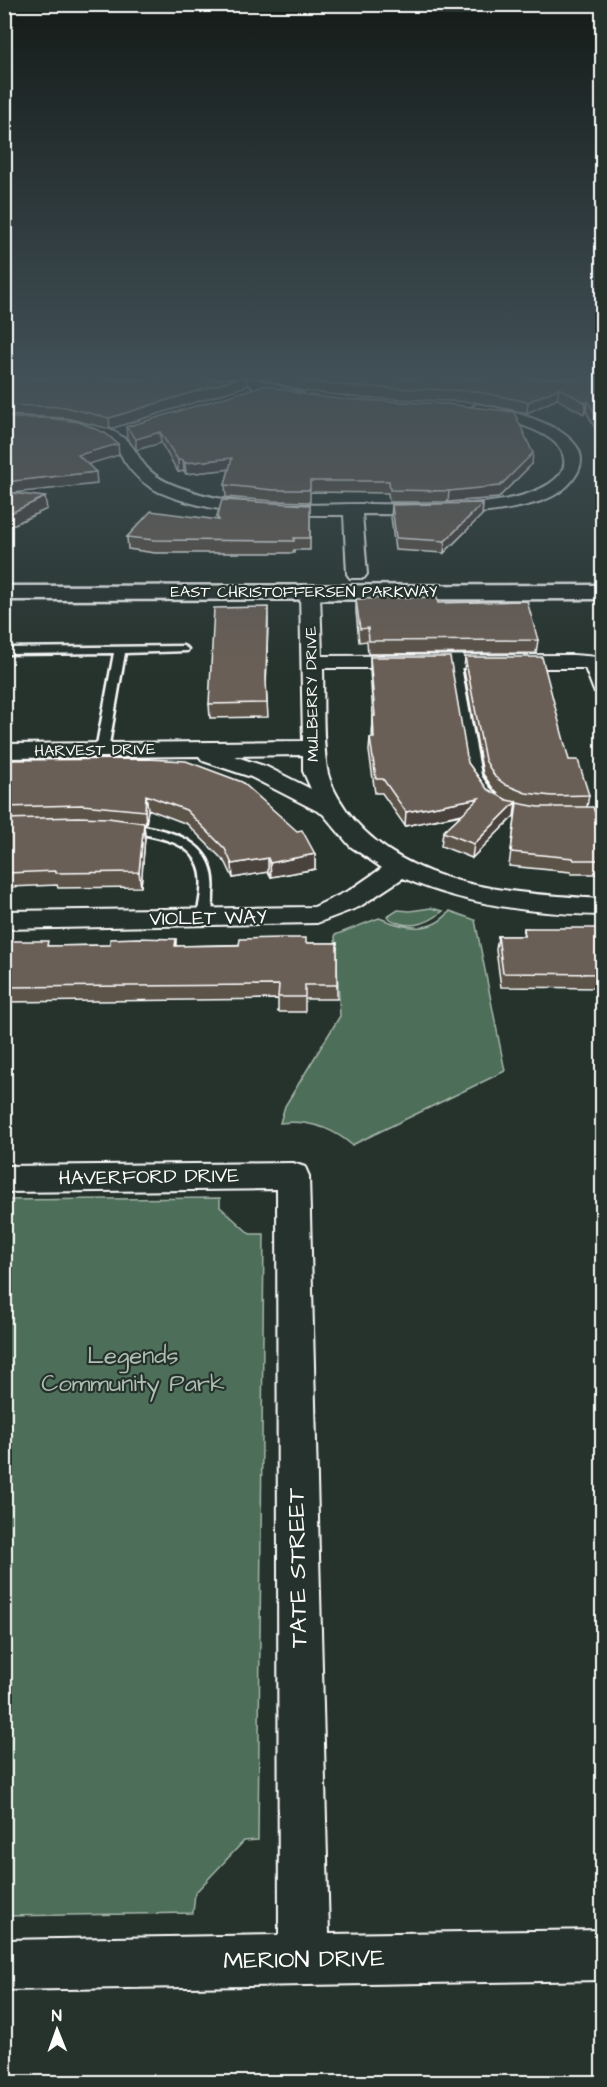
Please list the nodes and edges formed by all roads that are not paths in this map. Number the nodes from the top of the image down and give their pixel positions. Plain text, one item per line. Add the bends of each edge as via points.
1 (145, 475) edge
2 (569, 475) edge
3 (353, 509) junction
4 (603, 573) edge
5 (357, 574) junction
6 (4, 575) edge
7 (310, 592) junction
8 (603, 592) edge
9 (4, 593) edge
10 (206, 593) junction
11 (183, 649) dead end
12 (120, 650) junction
13 (4, 651) edge
14 (454, 661) junction
15 (311, 662) junction
16 (603, 686) edge
17 (312, 747) junction
18 (185, 749) junction
19 (102, 750) junction
20 (4, 751) edge
21 (332, 809) junction
22 (603, 815) edge
23 (115, 826) edge
24 (398, 869) junction
25 (603, 907) edge
26 (204, 918) junction
27 (4, 920) edge
28 (292, 1176) joint
29 (4, 1179) edge
30 (603, 1955) edge
31 (304, 1960) junction
32 (4, 1965) edge

1 - 3 street via 185,496 236,506
2 - 3 street via 549,491 505,505
3 - 5 street
4 - 5 street, EAST CHRISTOFFERSEN PARKWAY
5 - 6 street, EAST CHRISTOFFERSEN PARKWAY
5 - 10 street via 352,580 339,583 235,584
7 - 8 street, EAST CHRISTOFFERSEN PARKWAY
7 - 10 street, EAST CHRISTOFFERSEN PARKWAY
7 - 15 street, MULBERRY DRIVE
9 - 10 street, EAST CHRISTOFFERSEN PARKWAY
11 - 12 lane
12 - 13 lane
12 - 19 lane
14 - 15 street
14 - 16 street via 591,662
14 - 22 lane via 475,775 483,790 499,804 523,812
15 - 17 street, MULBERRY DRIVE
17 - 18 street, HARVEST DRIVE
17 - 21 street, MULBERRY DRIVE via 318,785
18 - 19 street, HARVEST DRIVE
18 - 21 street, HARVEST DRIVE via 259,772
19 - 20 street, HARVEST DRIVE
21 - 24 street, MULBERRY DRIVE via 350,831
23 - 26 lane via 149,830 177,839 196,853 207,870
24 - 25 street, MULBERRY DRIVE via 478,894 524,902
24 - 26 street, VIOLET WAY via 355,899 317,915
26 - 27 street, VIOLET WAY
28 - 29 street, HAVERFORD DRIVE
28 - 31 street, TATE STREET
30 - 31 street, MERION DRIVE
31 - 32 street, MERION DRIVE

